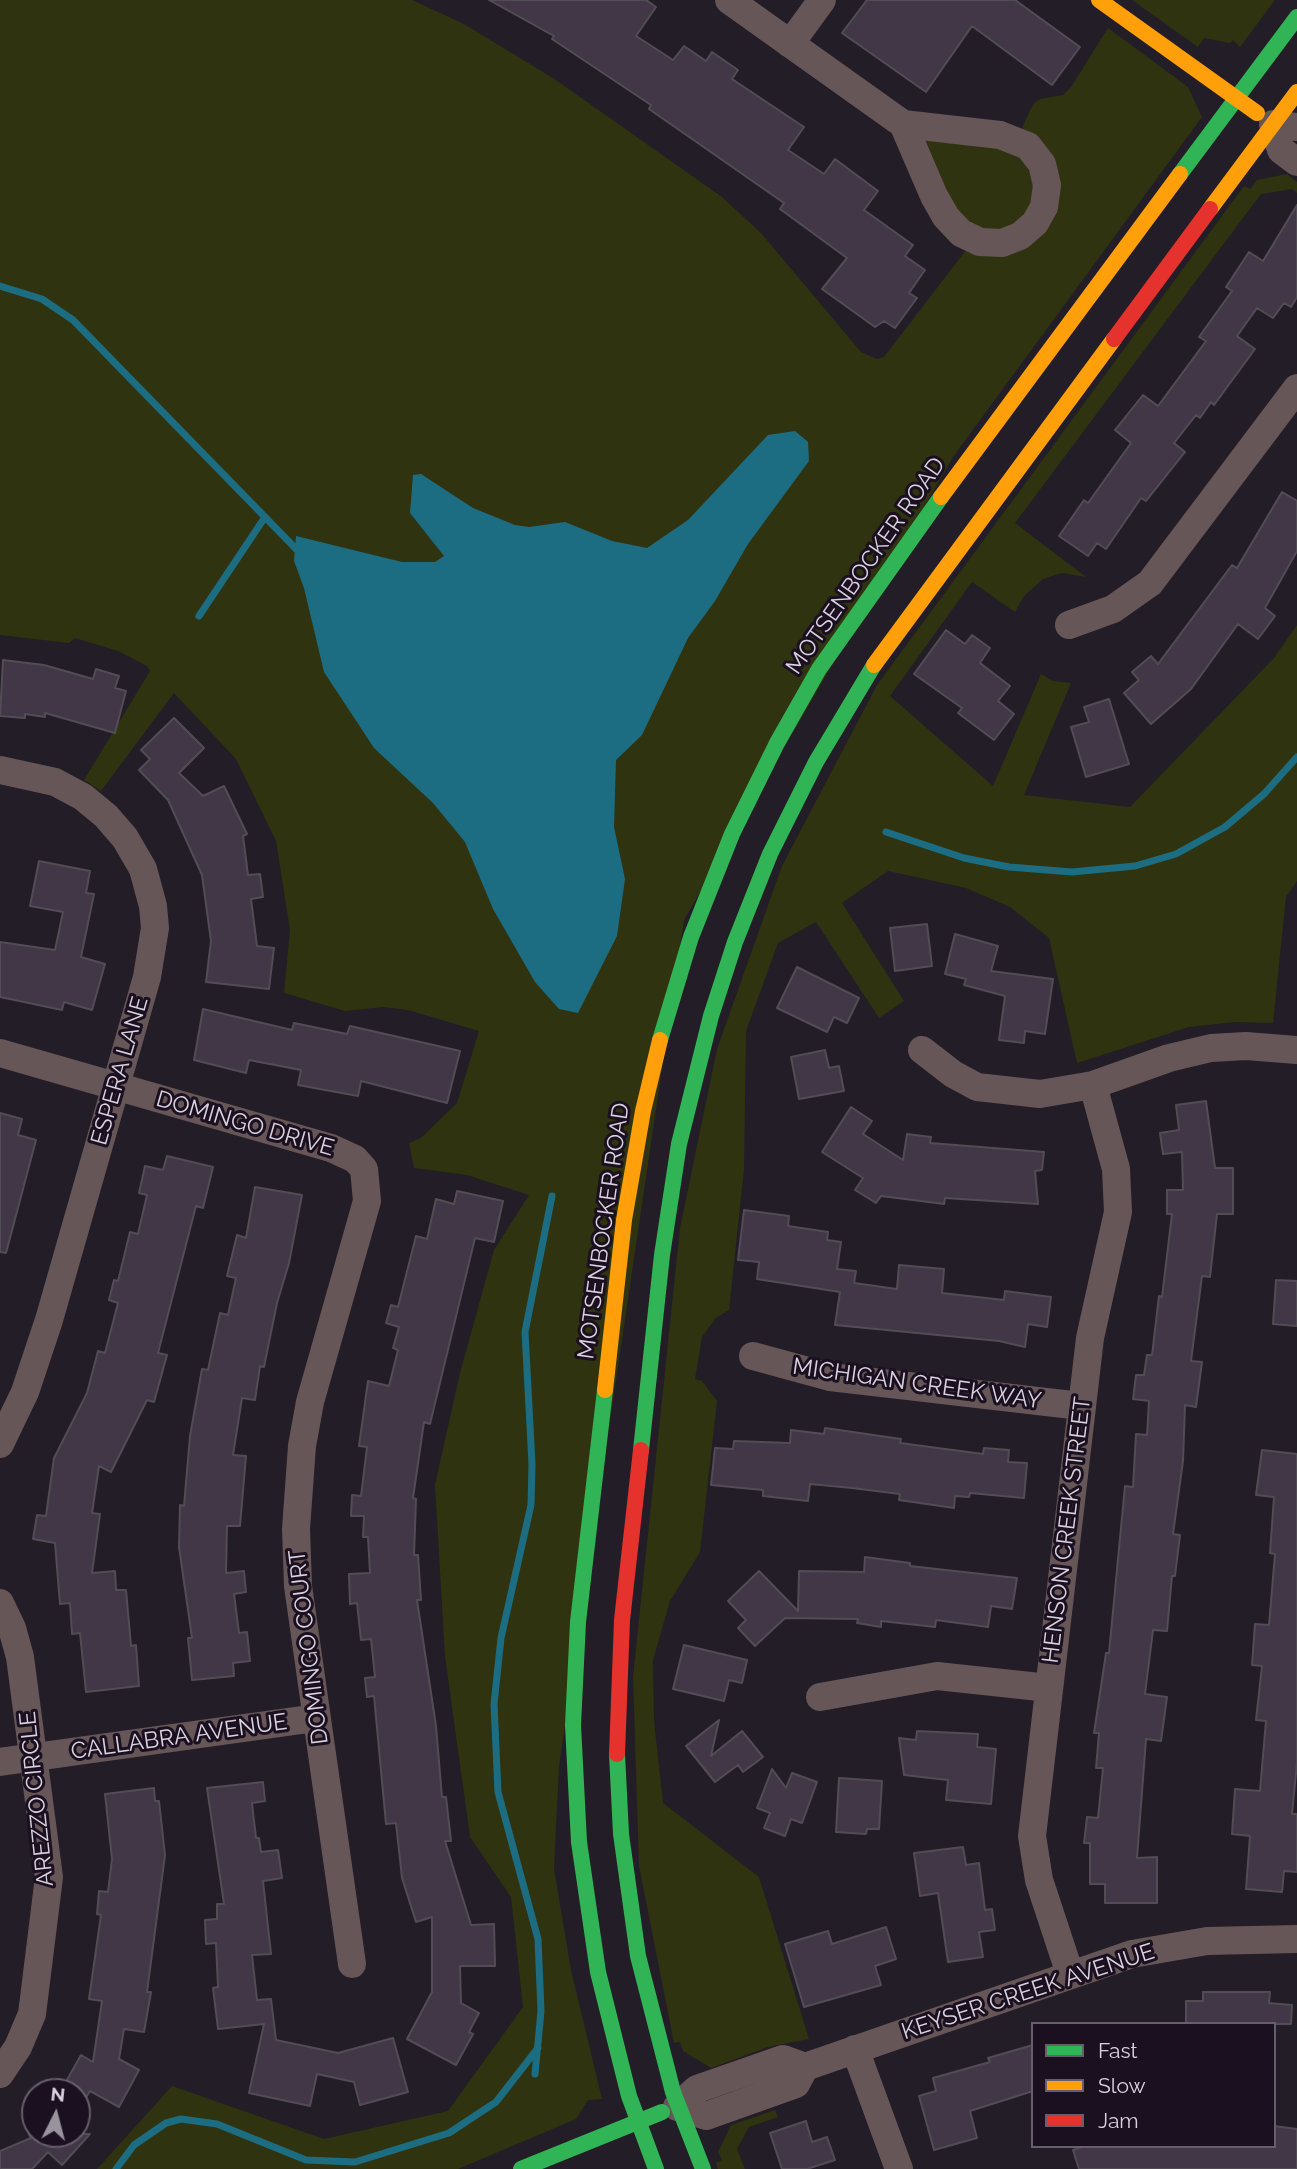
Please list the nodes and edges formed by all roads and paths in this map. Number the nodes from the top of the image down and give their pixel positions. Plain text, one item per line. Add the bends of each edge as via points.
1 (729, 0) edge
2 (822, 0) edge
3 (1100, 0) edge
4 (1297, 17) edge
5 (790, 44) junction
6 (1297, 92) edge
7 (1237, 99) junction
8 (903, 124) junction
9 (1285, 125) edge
10 (1297, 162) edge
11 (1297, 388) edge
12 (1069, 625) dead end
13 (0, 769) edge
14 (922, 1050) dead end
15 (1297, 1050) edge
16 (0, 1053) edge
17 (1093, 1085) junction
18 (116, 1086) junction
19 (372, 1164) joint
20 (753, 1356) dead end
21 (1082, 1406) junction
22 (0, 1444) edge
23 (0, 1603) edge
24 (1049, 1688) junction
25 (820, 1697) dead end
26 (316, 1718) junction
27 (34, 1757) junction
28 (0, 1762) edge
29 (1297, 1939) edge
30 (352, 1964) dead end
31 (1070, 1974) junction
32 (855, 2049) junction
33 (0, 2074) edge
34 (677, 2106) junction
35 (637, 2121) junction
36 (521, 2169) edge
37 (656, 2169) edge
38 (703, 2169) edge
39 (899, 2169) edge

1 - 5 street
2 - 5 street
3 - 7 main road
4 - 7 main road, MOTSENBOCKER ROAD
5 - 8 street
6 - 9 main road
7 - 9 main road
7 - 35 main road, MOTSENBOCKER ROAD via 886,571 819,669 739,818 695,927 666,1017 643,1111 623,1227 574,1693 576,1810 588,1916 607,2015
8 - 8 street via 946,217 961,233 980,242 1002,243 1035,223 1044,207 1047,184 1042,164 1028,146 1000,135
9 - 10 street via 1281,150
9 - 34 main road via 878,657 810,772 770,854 711,1016 682,1129 665,1233 617,1682 618,1787 626,1884 641,1969
11 - 12 street via 1150,583 1124,603
13 - 18 street, ESPERA LANE via 41,777 83,797 125,838 148,882 155,918 153,952
14 - 17 street via 962,1080 985,1089 1041,1094
15 - 17 street via 1211,1048
16 - 18 street, DOMINGO DRIVE
17 - 21 street, HENSON CREEK STREET via 1114,1163 1119,1206 1091,1331
18 - 19 street, DOMINGO DRIVE
18 - 22 street, ESPERA LANE via 40,1348
19 - 26 street, DOMINGO COURT via 367,1201 315,1378 299,1482 298,1586
20 - 21 street, MICHIGAN CREEK WAY via 830,1377
21 - 24 street, HENSON CREEK STREET
23 - 27 street, AREZZO CIRCLE via 16,1643
24 - 25 street via 937,1675
24 - 31 street, HENSON CREEK STREET via 1033,1849
26 - 27 street, CALLABRA AVENUE
26 - 30 street, DOMINGO COURT
27 - 28 street, CALLABRA AVENUE
27 - 33 street, AREZZO CIRCLE via 48,1863 46,1914 32,2014 18,2048
29 - 31 street, KEYSER CREEK AVENUE via 1242,1938 1177,1945
31 - 32 street, KEYSER CREEK AVENUE
32 - 34 street, KEYSER CREEK AVENUE via 805,2067 783,2059 697,2089
32 - 39 street
34 - 35 main road, KEYSER CREEK AVENUE
34 - 38 main road
35 - 36 main road, KEYSER CREEK AVENUE
35 - 37 main road, MOTSENBOCKER ROAD

